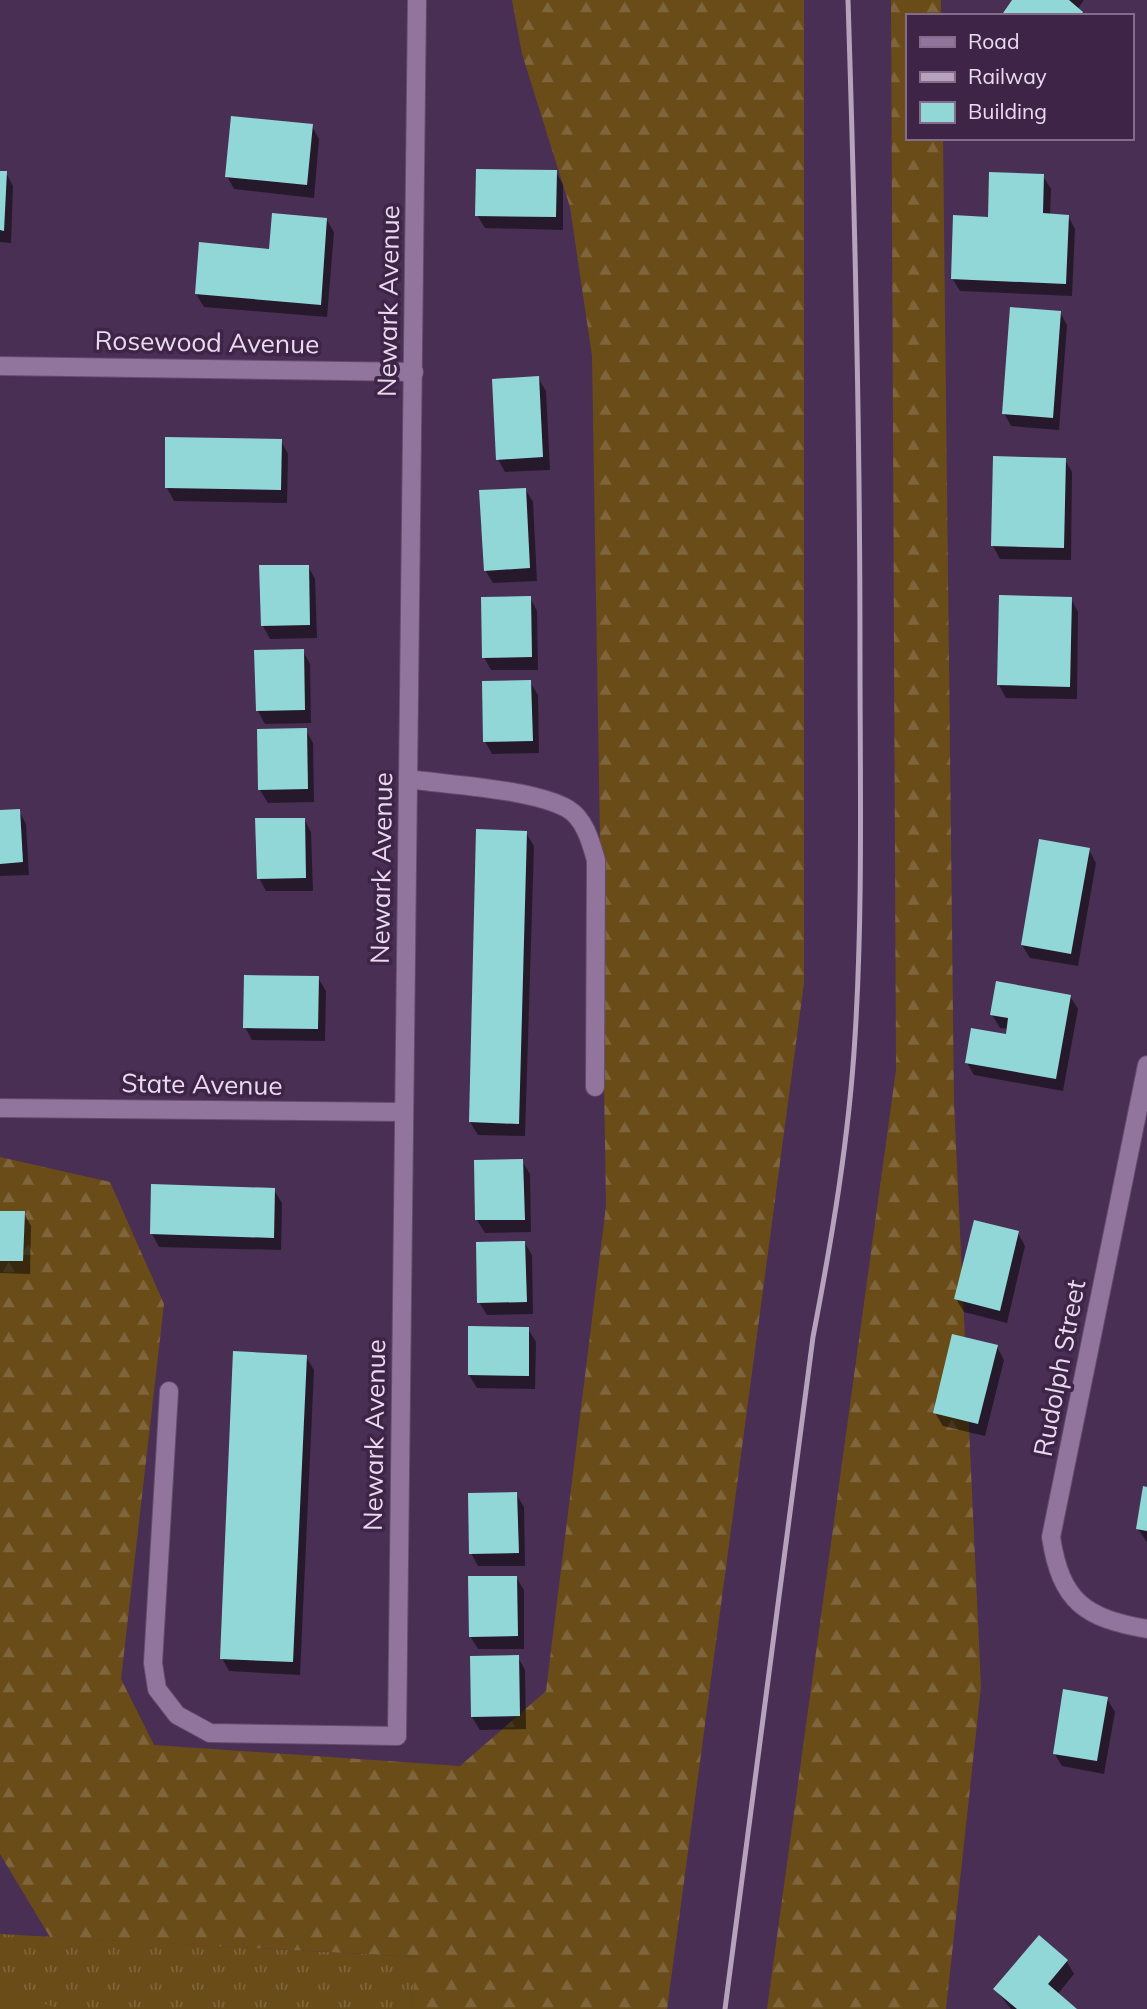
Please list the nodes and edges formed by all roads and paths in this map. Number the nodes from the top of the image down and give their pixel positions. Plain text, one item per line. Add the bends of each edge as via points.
1 (417, 0) edge
2 (0, 366) edge
3 (414, 372) junction
4 (408, 779) junction
5 (1147, 1065) edge
6 (595, 1087) dead end
7 (0, 1108) edge
8 (404, 1112) junction
9 (169, 1391) dead end
10 (1147, 1629) edge

1 - 3 street, Newark Avenue
2 - 3 street, Rosewood Avenue
3 - 4 street, Newark Avenue
4 - 6 street via 530,797 569,810 587,832 596,860
4 - 8 street, Newark Avenue
5 - 10 street, Rudolph Street via 1052,1537 1055,1564 1066,1589 1085,1609 1108,1622
7 - 8 street, State Avenue
8 - 9 street, Newark Avenue via 397,1736 210,1732 177,1715 157,1689 153,1663

